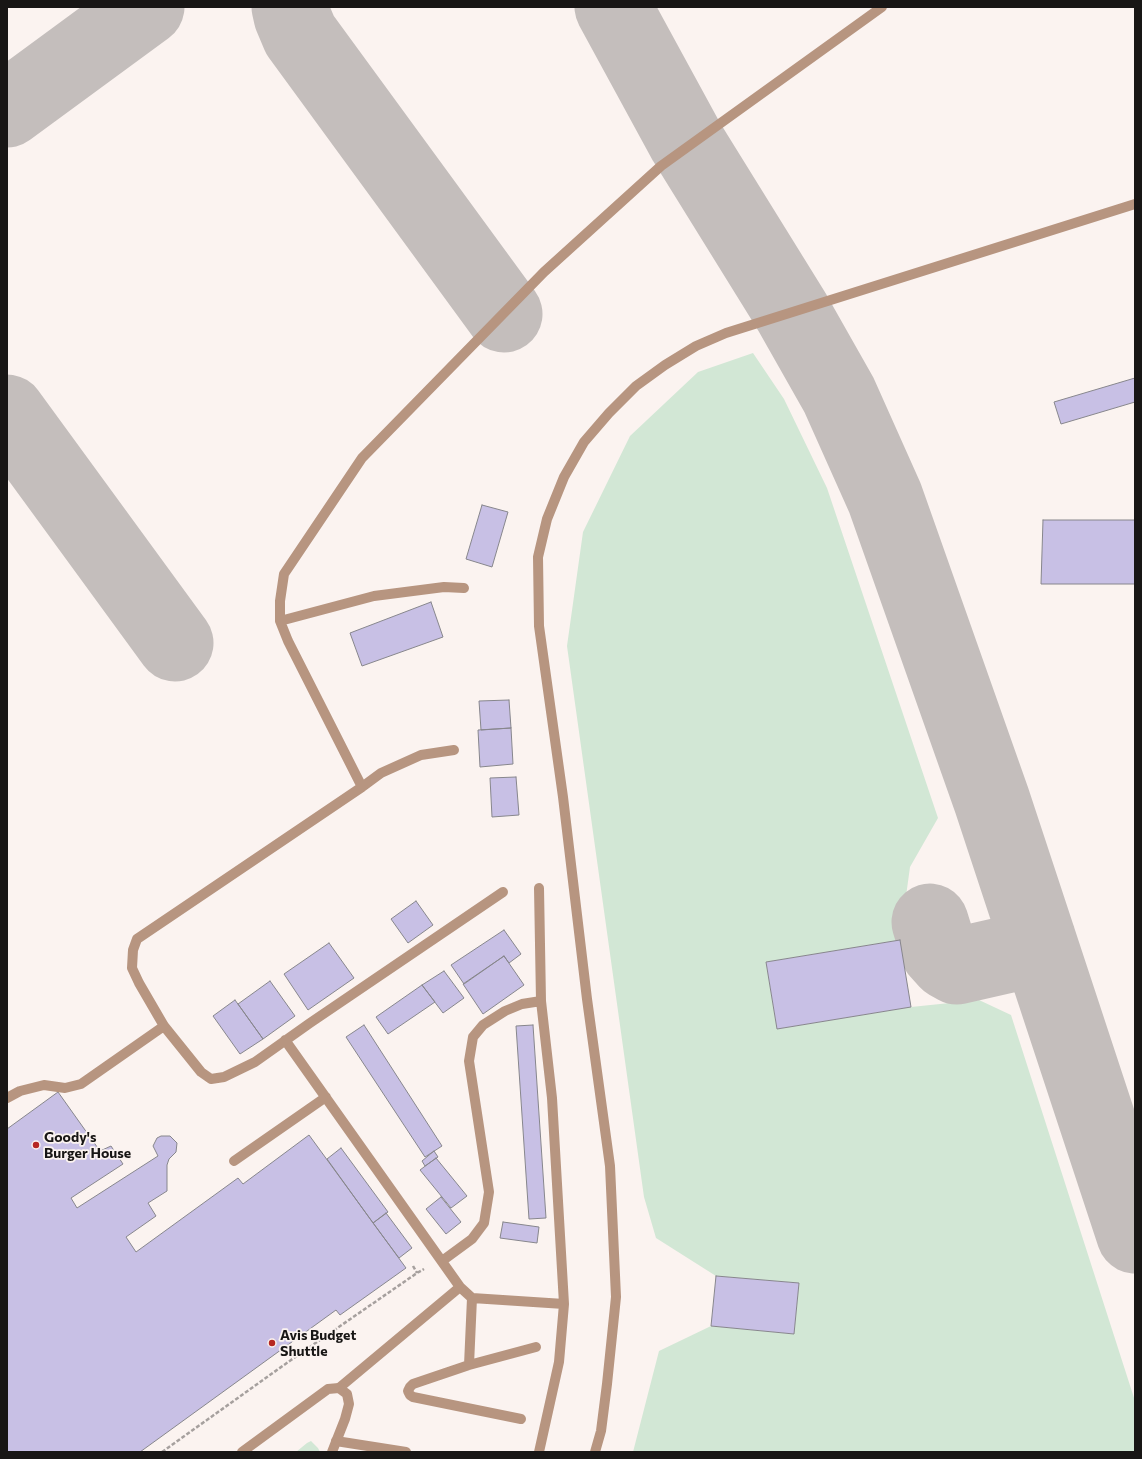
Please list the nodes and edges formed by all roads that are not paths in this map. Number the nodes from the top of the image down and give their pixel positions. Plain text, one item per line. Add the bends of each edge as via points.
1 (882, 7) edge
2 (1135, 204) edge
3 (464, 588) dead end
4 (280, 621) junction
5 (454, 750) dead end
6 (362, 787) junction
7 (539, 888) dead end
8 (503, 892) dead end
9 (540, 1001) junction
10 (164, 1026) junction
11 (285, 1040) junction
12 (326, 1097) junction
13 (7, 1098) edge
14 (234, 1161) dead end
15 (442, 1261) junction
16 (460, 1287) junction
17 (472, 1298) junction
18 (564, 1304) junction
19 (536, 1347) dead end
20 (469, 1364) junction
21 (339, 1388) junction
22 (521, 1419) dead end
23 (336, 1442) junction
24 (242, 1452) edge
25 (332, 1452) edge
26 (406, 1452) edge
27 (539, 1452) edge
28 (595, 1452) edge

1 - 4 street via 661,166 532,283 362,458 284,574
2 - 28 street via 726,332 696,346 636,386 584,442 564,477 547,519 538,557 539,626 610,1166 616,1297 601,1431
3 - 4 street via 444,587 374,596
4 - 6 street
5 - 6 street via 421,755 382,773
6 - 10 street via 137,939 133,950 132,968
7 - 9 street
8 - 11 street
9 - 15 street via 522,1004 505,1011 483,1025 473,1037 469,1061 489,1192 484,1223 472,1239
9 - 18 street via 552,1098
10 - 11 street via 201,1072 211,1079 224,1077 255,1062
10 - 13 street via 82,1084 65,1088 44,1085 20,1091
11 - 12 street
12 - 14 street
12 - 15 street
15 - 16 street
16 - 17 street
16 - 21 street
17 - 18 street
17 - 20 street
18 - 27 street via 559,1362
19 - 20 street
20 - 22 street via 413,1384 408,1391 413,1397
21 - 23 street via 347,1394 349,1404
21 - 24 street via 328,1389
23 - 25 street
23 - 26 street

